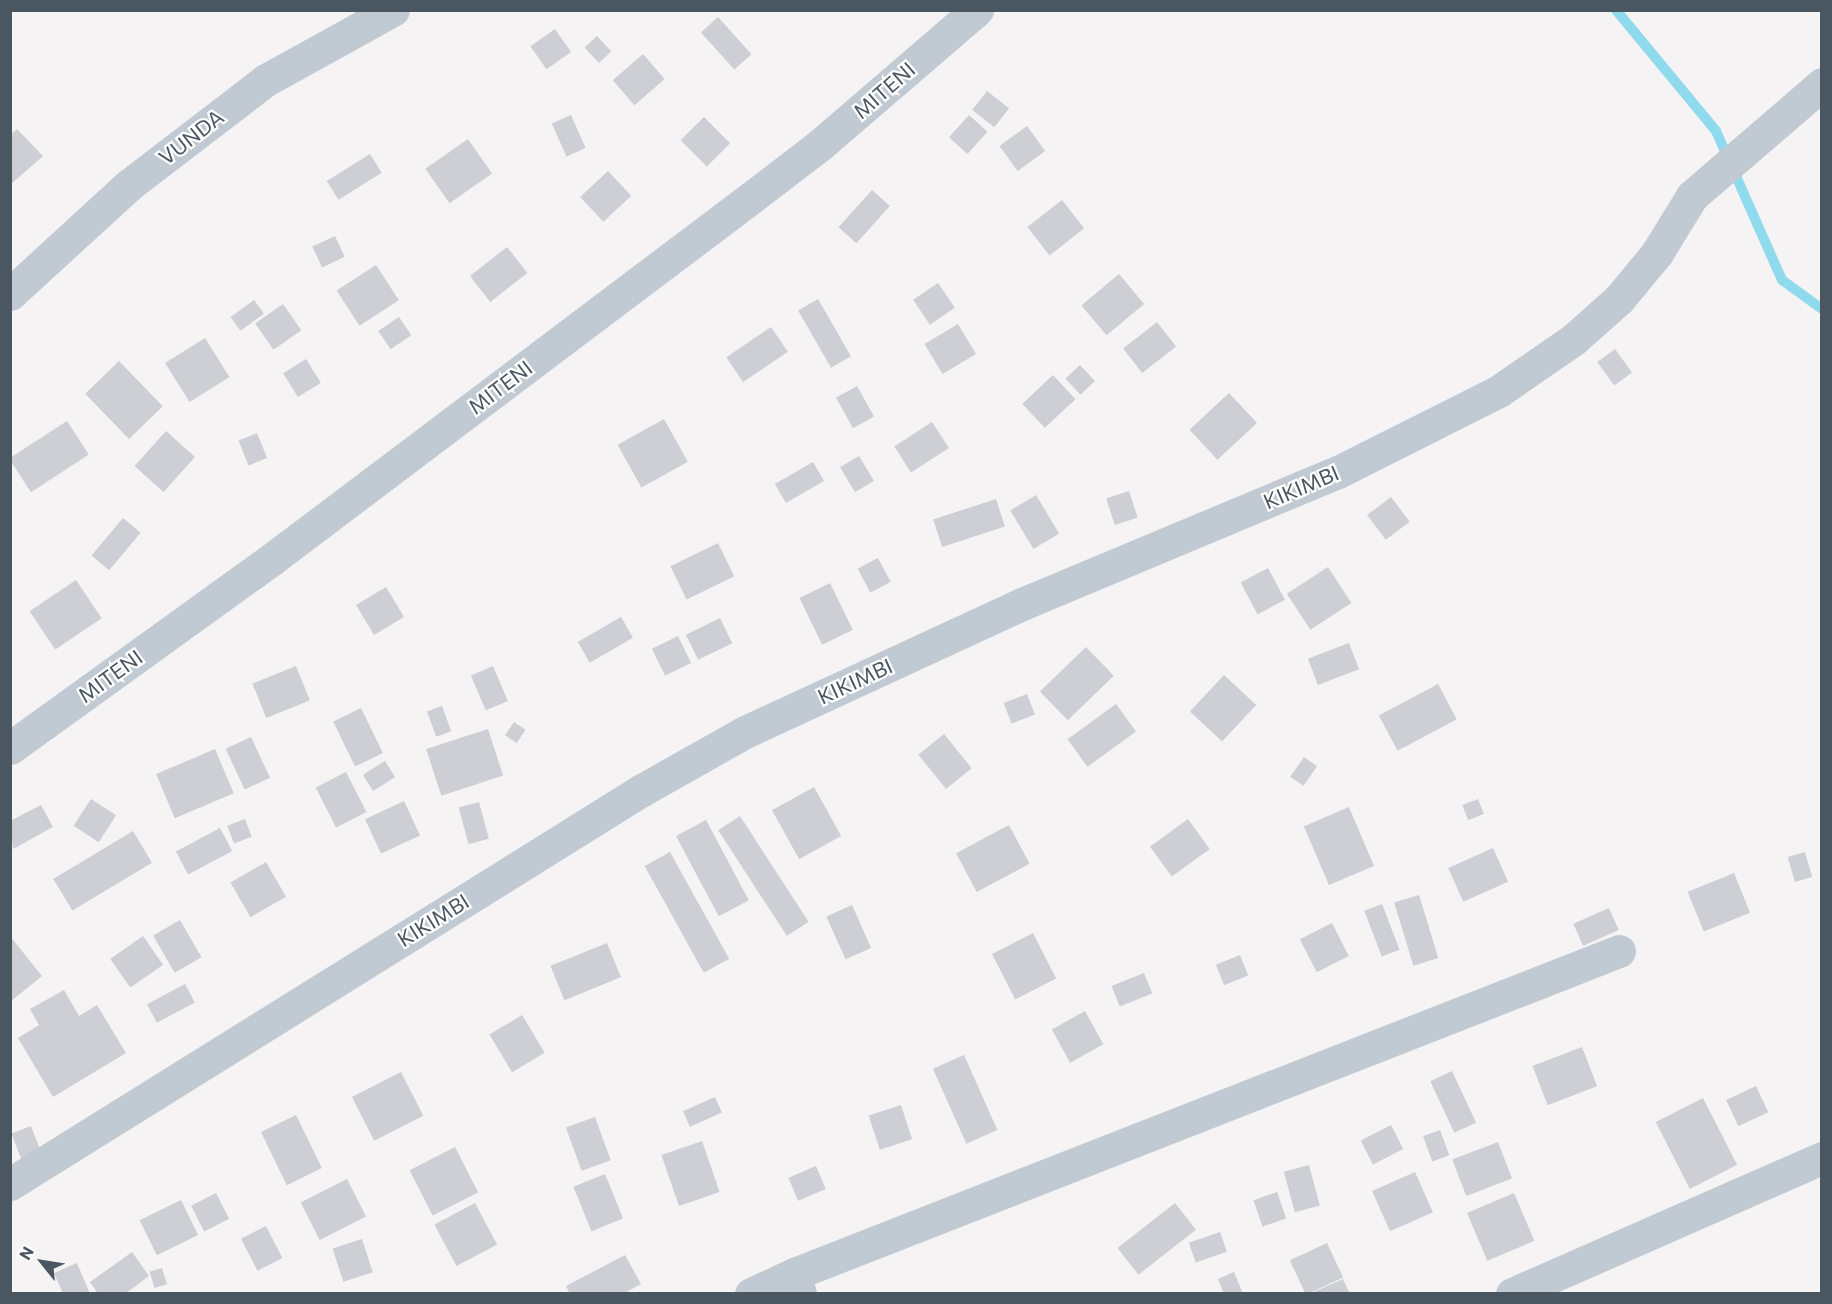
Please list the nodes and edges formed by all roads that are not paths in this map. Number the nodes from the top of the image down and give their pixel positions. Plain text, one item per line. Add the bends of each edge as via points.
1 (393, 10) edge
2 (977, 10) edge
3 (1821, 84) edge
4 (10, 294) edge
5 (10, 748) edge
6 (1619, 951) dead end
7 (1821, 1158) edge
8 (10, 1184) edge
9 (797, 1284) edge
10 (751, 1293) edge
11 (1512, 1293) edge

1 - 4 street, VUNDA via 266,80 129,185
2 - 5 street, MITENI via 753,197 272,559
3 - 8 street, KIKIMBI via 1692,196 1657,253 1620,299 1574,339 1499,391 1338,472 1022,604 745,732 642,790
6 - 9 street
7 - 11 street
9 - 10 street

